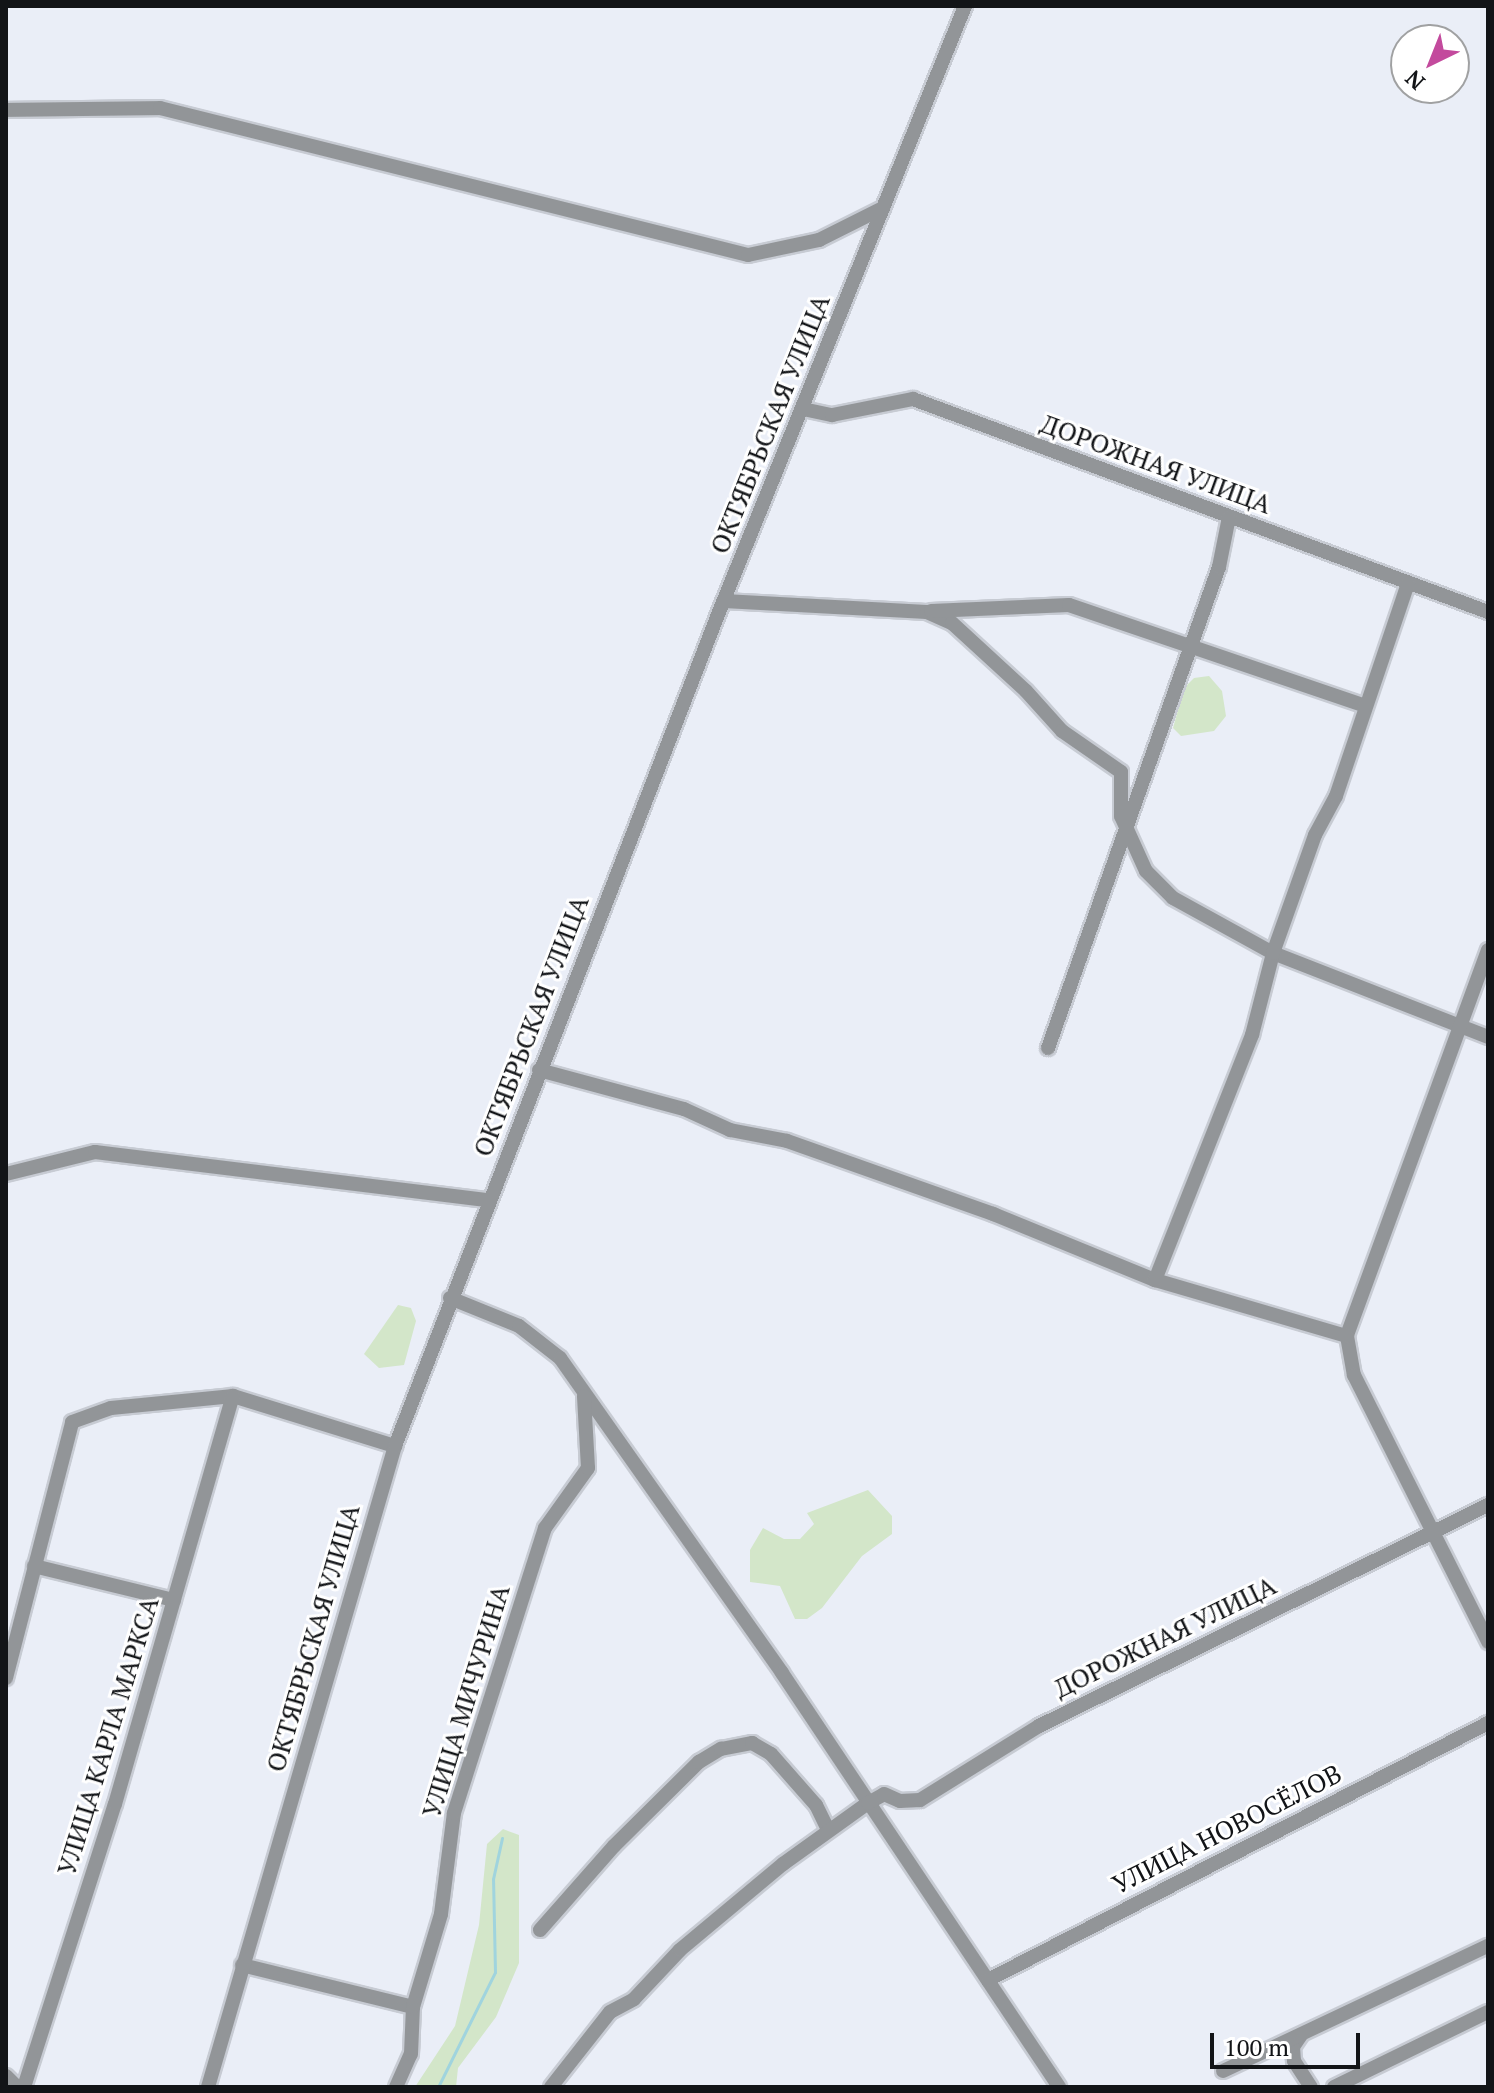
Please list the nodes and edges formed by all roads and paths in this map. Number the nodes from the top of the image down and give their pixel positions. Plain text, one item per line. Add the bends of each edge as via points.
1 (965, 6) edge
2 (6, 110) edge
3 (883, 208) junction
4 (803, 409) junction
5 (1229, 517) junction
6 (1408, 583) junction
7 (724, 601) junction
8 (927, 612) junction
9 (1488, 612) edge
10 (1189, 647) junction
11 (1365, 706) junction
12 (1125, 825) junction
13 (1488, 950) edge
14 (1273, 953) junction
15 (1460, 1027) junction
16 (1488, 1037) edge
17 (1048, 1048) dead end
18 (539, 1070) junction
19 (6, 1174) edge
20 (488, 1200) junction
21 (1155, 1280) junction
22 (450, 1298) junction
23 (1347, 1336) junction
24 (582, 1388) junction
25 (233, 1396) junction
26 (395, 1446) junction
27 (1488, 1505) edge
28 (1433, 1532) junction
29 (34, 1566) junction
30 (174, 1600) junction
31 (1488, 1642) edge
32 (6, 1678) edge
33 (1488, 1723) edge
34 (868, 1803) junction
35 (828, 1830) junction
36 (540, 1930) dead end
37 (1488, 1946) edge
38 (242, 1965) junction
39 (988, 1980) junction
40 (413, 2007) junction
41 (1488, 2012) edge
42 (1301, 2035) junction
43 (1223, 2071) dead end
44 (6, 2076) edge
45 (547, 2085) edge
46 (17, 2087) edge
47 (24, 2087) edge
48 (208, 2087) edge
49 (396, 2087) edge
50 (1059, 2087) edge
51 (1311, 2087) edge
52 (1334, 2087) edge

1 - 3 street, ОКТЯБРЬСКАЯ УЛИЦА
2 - 3 street via 160,108 748,255 819,240
3 - 4 street, ОКТЯБРЬСКАЯ УЛИЦА
4 - 5 street, ДОРОЖНАЯ УЛИЦА via 832,415 913,399
4 - 7 street, ОКТЯБРЬСКАЯ УЛИЦА
5 - 6 street, ДОРОЖНАЯ УЛИЦА
5 - 10 street via 1219,567
6 - 9 street, ДОРОЖНАЯ УЛИЦА
6 - 11 street
7 - 8 street
7 - 18 street, ОКТЯБРЬСКАЯ УЛИЦА
8 - 10 street via 1069,605
8 - 12 street via 972,638 1062,731 1112,762 1121,772
10 - 11 street
10 - 12 street
11 - 14 street via 1336,796 1315,835
12 - 14 street via 1146,871 1173,898
12 - 17 street
13 - 15 street
14 - 15 street
14 - 21 street via 1252,1035
15 - 16 street
15 - 23 street
18 - 20 street, ОКТЯБРЬСКАЯ УЛИЦА
18 - 21 street via 684,1109 730,1130 787,1141 993,1214
19 - 20 street via 95,1152
20 - 22 street, ОКТЯБРЬСКАЯ УЛИЦА
21 - 23 street
22 - 24 street via 538,1337
22 - 26 street, ОКТЯБРЬСКАЯ УЛИЦА
23 - 28 street via 1354,1375
24 - 34 street
24 - 40 street, УЛИЦА МИЧУРИНА via 588,1413 588,1468 545,1528 454,1813 441,1914
25 - 26 street
25 - 29 street via 111,1408 72,1422
25 - 30 street, УЛИЦА КАРЛА МАРКСА
26 - 38 street, ОКТЯБРЬСКАЯ УЛИЦА
27 - 28 street, ДОРОЖНАЯ УЛИЦА
28 - 31 street
28 - 34 street, ДОРОЖНАЯ УЛИЦА via 1039,1726 920,1800 900,1801 884,1794
29 - 30 street
29 - 32 street
30 - 47 street, УЛИЦА КАРЛА МАРКСА
33 - 39 street, УЛИЦА НОВОСЁЛОВ
34 - 35 street
34 - 39 street
35 - 36 street via 816,1805 771,1754 752,1743 721,1749 699,1762 614,1846
35 - 45 street via 680,1950 634,1999 610,2012
37 - 42 street
38 - 40 street
38 - 48 street, ОКТЯБРЬСКАЯ УЛИЦА
39 - 50 street
40 - 49 street, УЛИЦА МИЧУРИНА via 411,2054
41 - 52 street
42 - 43 street
42 - 51 street via 1293,2047 1294,2061
44 - 46 street

